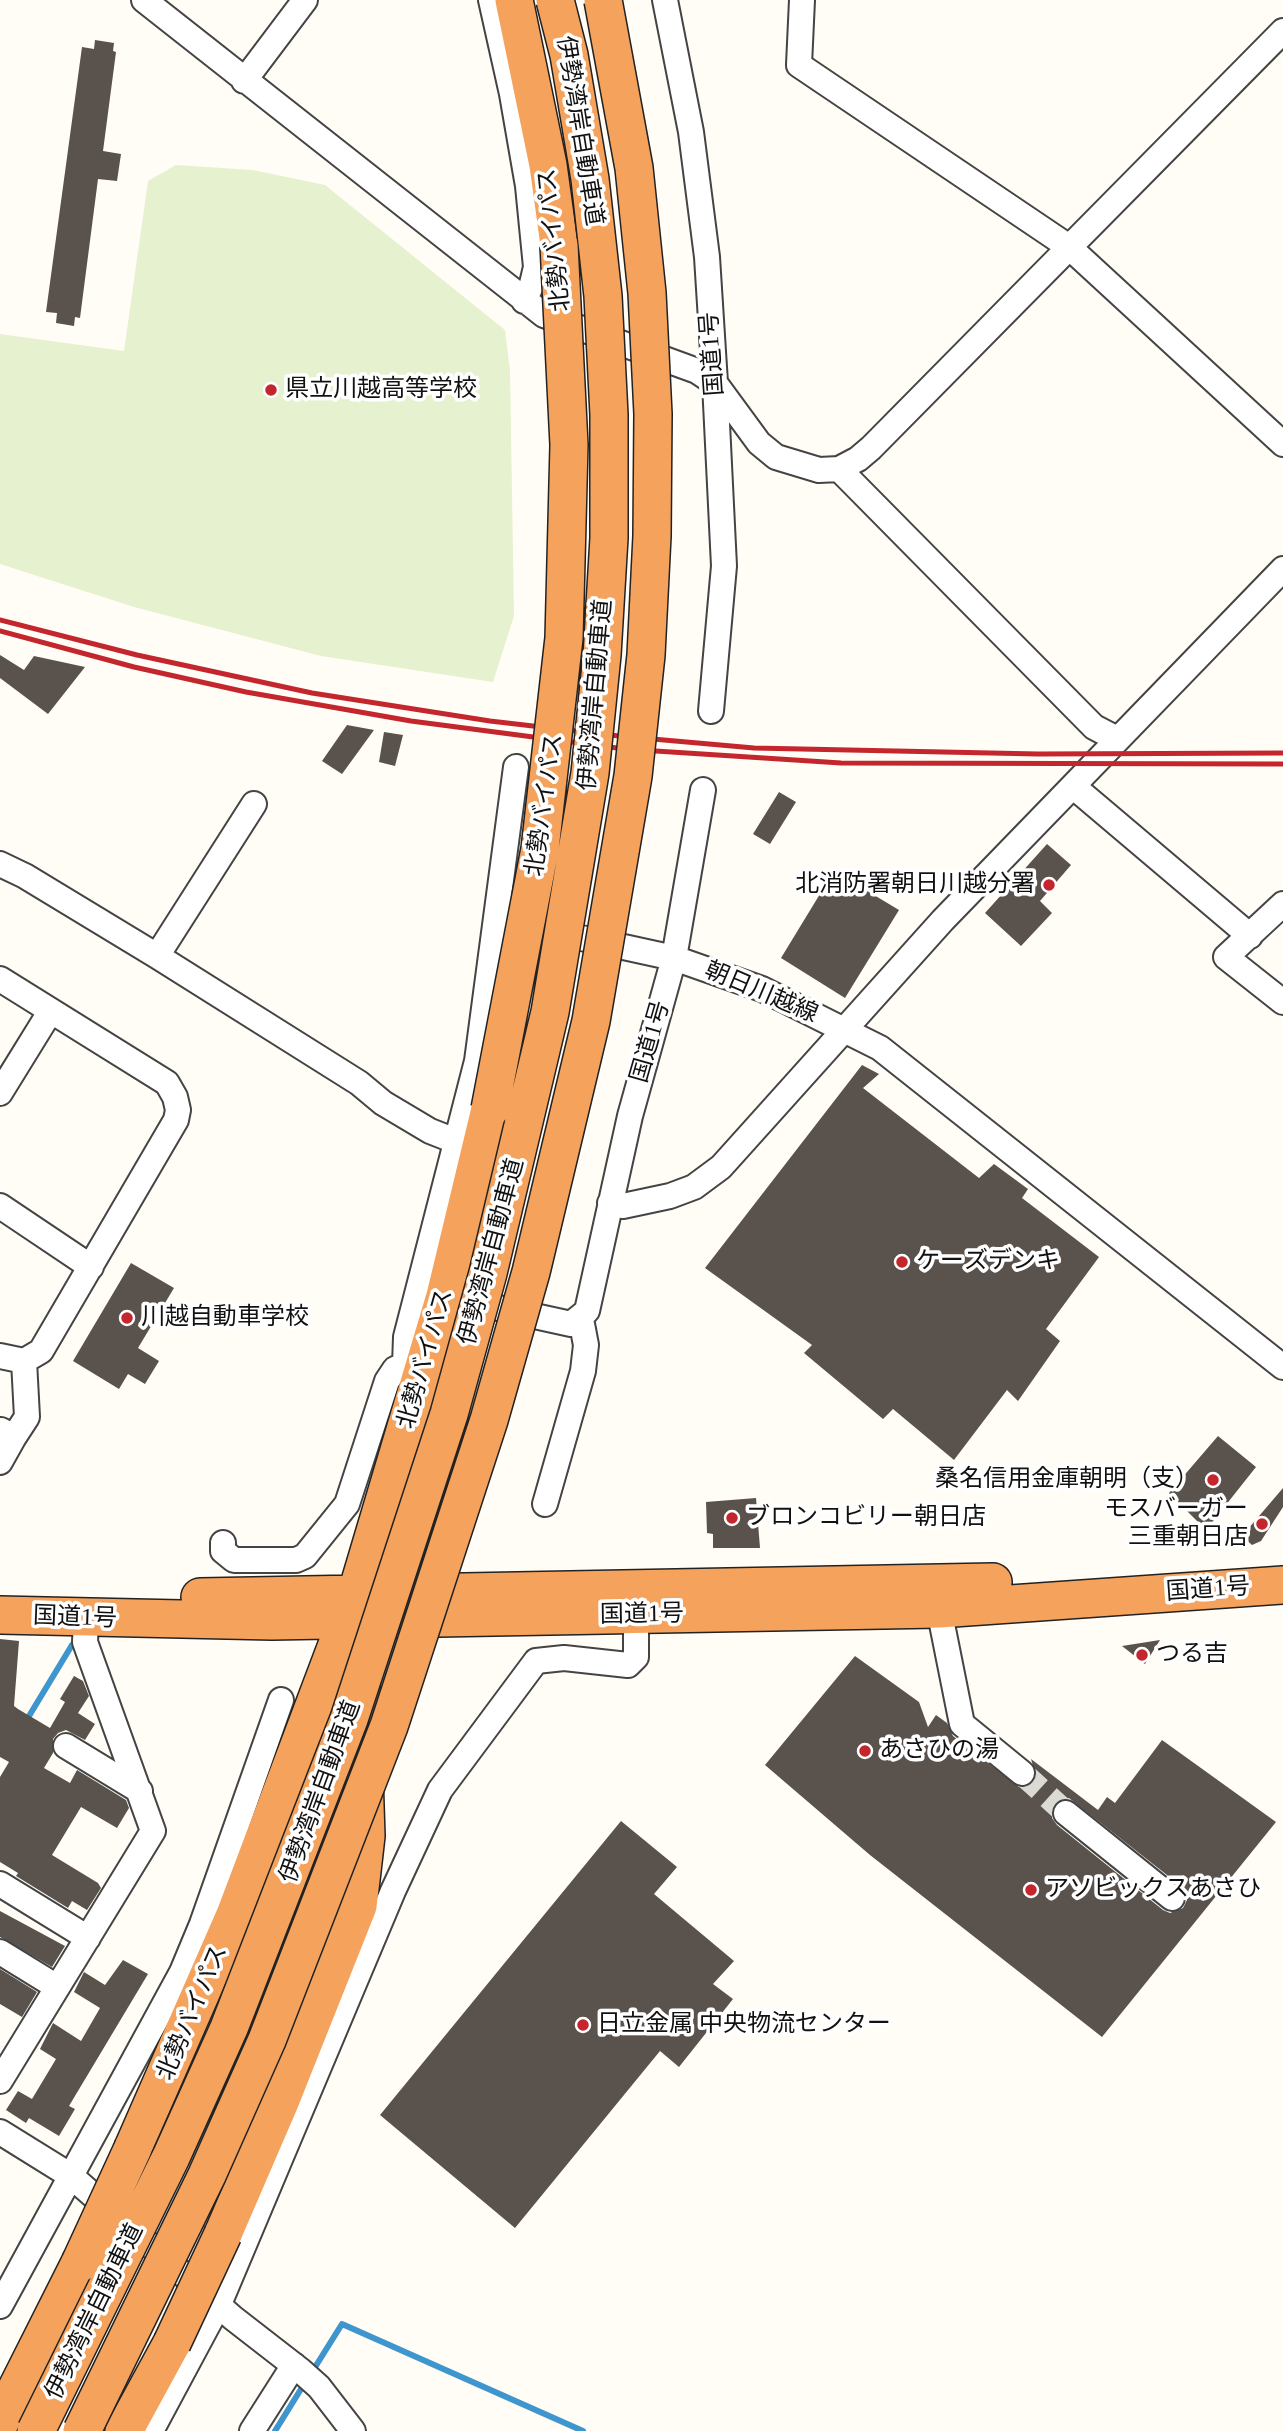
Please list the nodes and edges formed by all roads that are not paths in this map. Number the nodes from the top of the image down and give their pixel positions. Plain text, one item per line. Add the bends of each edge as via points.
1 (144, 0) edge
2 (305, 0) edge
3 (491, 0) edge
4 (514, 0) edge
5 (555, 0) edge
6 (603, 0) edge
7 (665, 0) edge
8 (802, 0) edge
9 (1283, 31) edge
10 (244, 80) junction
11 (1069, 247) junction
12 (534, 308) junction
13 (715, 383) junction
14 (1283, 444) edge
15 (839, 469) junction
16 (1283, 569) edge
17 (712, 711) dead end
18 (1117, 738) junction
19 (516, 767) dead end
20 (1074, 786) junction
21 (704, 790) dead end
22 (254, 804) dead end
23 (0, 864) edge
24 (1283, 904) edge
25 (497, 926) junction
26 (1250, 936) junction
27 (157, 956) junction
28 (674, 958) junction
29 (0, 979) edge
30 (1283, 1002) edge
31 (50, 1013) junction
32 (846, 1031) junction
33 (0, 1093) edge
34 (458, 1142) junction
35 (610, 1203) junction
36 (0, 1206) edge
37 (91, 1267) junction
38 (445, 1296) junction
39 (581, 1320) junction
40 (12, 1359) edge
41 (1283, 1367) edge
42 (414, 1370) junction
43 (7, 1433) edge
44 (0, 1462) edge
45 (545, 1504) dead end
46 (223, 1543) dead end
47 (1283, 1578) edge
48 (1283, 1585) edge
49 (0, 1600) edge
50 (939, 1609) junction
51 (354, 1611) junction
52 (0, 1615) edge
53 (636, 1615) junction
54 (86, 1620) junction
55 (272, 1621) junction
56 (320, 1692) junction
57 (281, 1700) dead end
58 (66, 1746) dead end
59 (1022, 1773) tunnel mouth
60 (140, 1790) junction
61 (1066, 1813) tunnel mouth
62 (253, 1824) junction
63 (0, 1884) edge
64 (378, 1885) junction
65 (1172, 1898) dead end
66 (88, 1938) junction
67 (0, 1952) edge
68 (57, 1987) junction
69 (0, 2081) edge
70 (0, 2132) edge
71 (71, 2176) junction
72 (219, 2304) junction
73 (0, 2305) edge
74 (297, 2368) junction
75 (0, 2422) edge
76 (36, 2431) edge
77 (82, 2431) edge
78 (124, 2431) edge
79 (151, 2431) edge
80 (252, 2431) edge
81 (353, 2431) edge

1 - 10 street
2 - 10 street
3 - 12 street via 528,186 536,267
4 - 38 highway, 北勢バイパス, bridge via 548,165 559,245 569,445 564,638 540,849 490,1109
5 - 76 highway, 伊勢湾岸自動車道, bridge via 590,180 603,296 609,428 600,681 590,773 550,1012 453,1401 349,1719 223,2039 171,2157
6 - 77 highway, 伊勢湾岸自動車道, bridge via 634,167 647,293 653,414 652,536 633,776 591,1021 531,1272 493,1407 389,1726 268,2040 202,2187
7 - 13 street, 国道1号 via 691,132 707,257
8 - 11 street via 799,65
9 - 11 street
10 - 12 street
11 - 14 street
11 - 15 street via 871,448
12 - 13 street via 697,371
13 - 15 street via 740,422 776,457 819,470
13 - 17 street, 国道1号 via 724,566
15 - 18 street via 1094,727
16 - 18 street
18 - 20 street
19 - 25 street
20 - 26 street
20 - 32 street via 943,920
21 - 28 street, 国道1号
22 - 27 street
23 - 27 street
24 - 26 street
25 - 28 street
25 - 34 street via 477,1061
26 - 30 street via 1226,957
27 - 34 street via 383,1103
28 - 32 street, 朝日川越線 via 762,989
28 - 35 street, 国道1号
29 - 31 street
31 - 33 street
31 - 37 street via 167,1083 178,1105 176,1120
32 - 35 street via 708,1178 670,1196 623,1206
32 - 41 street, 朝日川越線 via 880,1048
34 - 42 street via 406,1337
35 - 39 street, 国道1号 via 591,1301
36 - 37 street
37 - 40 street via 41,1351
38 - 39 street via 560,1323
38 - 42 highway, 北勢バイパス
39 - 45 street, 国道1号 via 586,1345 583,1371
40 - 43 street via 27,1417
42 - 46 street via 395,1369 387,1381 347,1504 305,1556 234,1560 223,1551
42 - 51 highway, 北勢バイパス
43 - 44 street
47 - 51 highway, 国道1号
48 - 50 highway, 国道1号
49 - 51 highway, 国道1号
50 - 53 highway, 国道1号
50 - 59 street via 962,1724
51 - 53 highway, 国道1号
51 - 55 highway, 国道1号
51 - 56 highway, 北勢バイパス
51 - 64 highway, 北勢バイパス via 366,1836
52 - 54 highway, 国道1号
53 - 64 street via 636,1657 628,1665 564,1658 536,1661 440,1790
54 - 55 highway, 国道1号
54 - 60 street via 85,1642
55 - 56 highway via 296,1634 312,1652 318,1663
56 - 62 highway, 北勢バイパス
57 - 62 street
58 - 60 street
60 - 66 street via 153,1830
61 - 65 street
62 - 71 street via 182,1972
62 - 75 highway, 北勢バイパス, bridge via 198,2003 80,2263
63 - 66 street
64 - 72 street
64 - 78 highway, 北勢バイパス, bridge via 348,1937 223,2234
66 - 68 street
67 - 68 street
68 - 69 street
70 - 71 street
71 - 72 street
71 - 73 street
72 - 74 street
72 - 79 street
74 - 80 street
74 - 81 street via 319,2387

